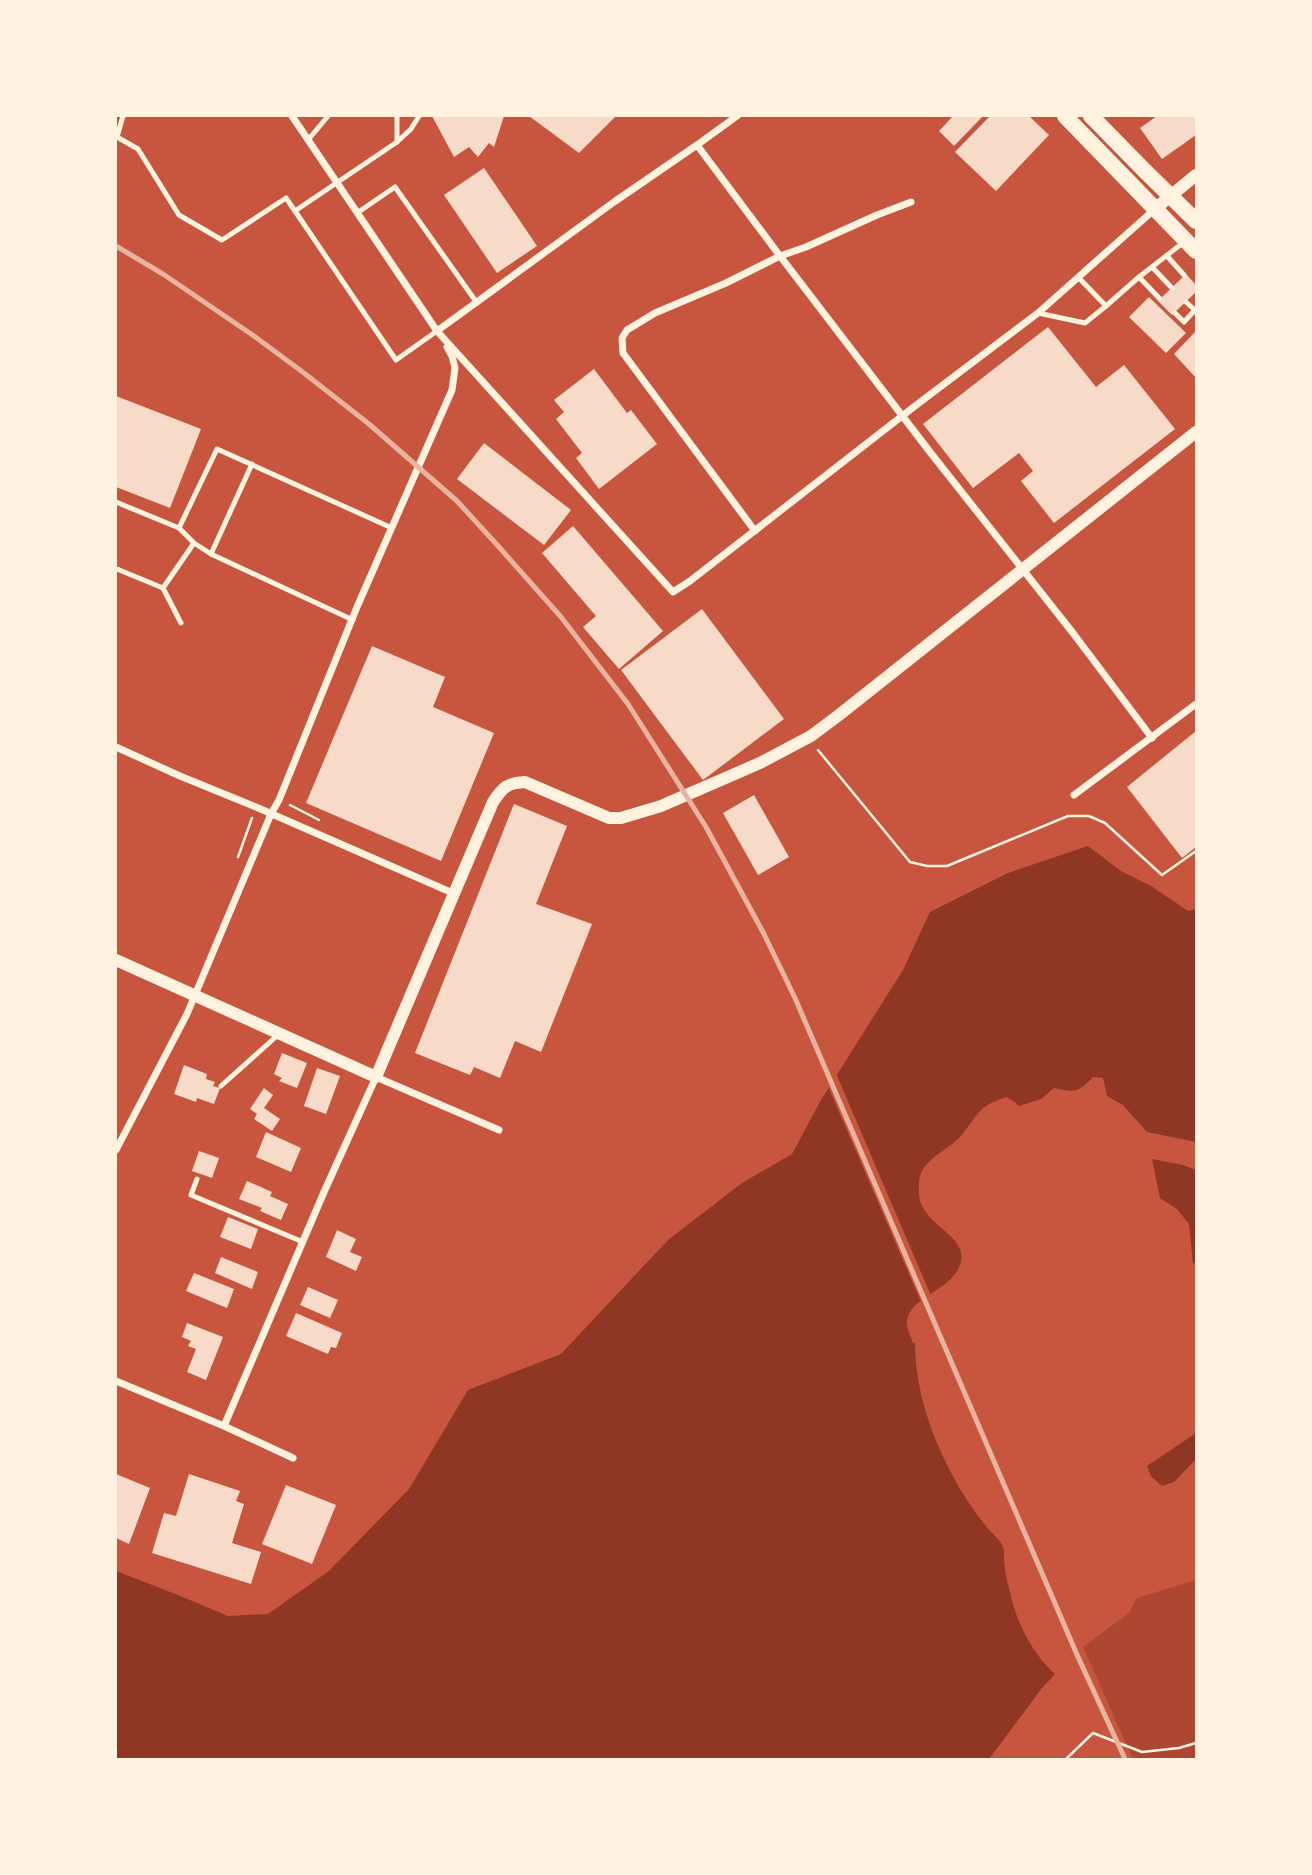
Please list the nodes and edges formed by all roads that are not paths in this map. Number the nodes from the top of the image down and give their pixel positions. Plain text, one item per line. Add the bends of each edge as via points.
1 (123, 116) edge
2 (292, 116) edge
3 (328, 116) edge
4 (397, 116) edge
5 (419, 116) edge
6 (737, 116) edge
7 (1065, 116) edge
8 (1091, 116) edge
9 (308, 140) junction
10 (397, 142) junction
11 (697, 145) junction
12 (1196, 176) edge
13 (337, 182) junction
14 (1171, 196) junction
15 (911, 202) dead end
16 (1156, 208) junction
17 (295, 211) junction
18 (357, 213) junction
19 (1196, 221) edge
20 (1191, 245) edge
21 (1167, 256) junction
22 (780, 257) junction
23 (1152, 267) junction
24 (1184, 275) dead end
25 (1139, 277) junction
26 (1078, 278) junction
27 (1172, 288) dead end
28 (1160, 299) dead end
29 (1186, 302) dead end
30 (477, 303) junction
31 (1106, 306) junction
32 (1196, 310) edge
33 (1038, 313) junction
34 (1175, 313) dead end
35 (437, 331) junction
36 (902, 416) junction
37 (1196, 432) edge
38 (252, 464) junction
39 (116, 502) edge
40 (179, 528) junction
41 (392, 528) junction
42 (755, 531) junction
43 (194, 543) junction
44 (211, 554) junction
45 (117, 569) edge
46 (1024, 569) junction
47 (163, 588) junction
48 (353, 620) junction
49 (181, 623) dead end
50 (1196, 704) edge
51 (1152, 738) junction
52 (116, 747) edge
53 (1074, 795) dead end
54 (271, 814) junction
55 (455, 894) junction
56 (116, 960) edge
57 (196, 994) junction
58 (279, 1034) junction
59 (376, 1077) junction
60 (221, 1086) dead end
61 (499, 1130) dead end
62 (116, 1150) edge
63 (197, 1179) dead end
64 (303, 1242) junction
65 (116, 1381) edge
66 (224, 1426) junction
67 (293, 1458) dead end

1 - 17 lane via 117,136 138,149 179,215 222,240 286,198
2 - 9 street
3 - 9 lane
4 - 10 lane
5 - 10 lane
6 - 11 street
7 - 16 highway
8 - 14 highway
9 - 13 street
10 - 13 lane
11 - 22 street
11 - 30 street
12 - 14 street
13 - 17 lane
13 - 18 street
14 - 16 street
14 - 19 highway
15 - 22 street
16 - 20 highway
16 - 26 street
17 - 35 lane via 396,360
18 - 30 lane via 395,187
18 - 35 street
20 - 21 lane
21 - 23 lane
21 - 24 lane
22 - 36 street
22 - 42 street via 655,313 627,330 621,342 623,353
23 - 25 lane
23 - 27 lane
25 - 28 lane
25 - 31 lane
26 - 31 lane
26 - 33 street
29 - 32 lane
30 - 35 street
31 - 33 lane via 1085,323
32 - 34 lane via 1184,322
33 - 36 street
35 - 41 street via 455,368 452,390
35 - 42 street via 673,592
36 - 42 street
36 - 46 street
37 - 46 street
38 - 40 lane via 217,449
38 - 41 lane
38 - 44 lane
39 - 40 lane
40 - 43 lane
41 - 48 street
43 - 44 lane
43 - 47 lane
44 - 48 lane
45 - 47 lane
46 - 51 street
46 - 55 street via 808,738 661,806 609,818 525,782 501,789
47 - 49 lane
48 - 54 street
50 - 51 street
51 - 53 street
52 - 54 street
54 - 55 street
54 - 57 street
55 - 59 street
56 - 57 street
57 - 58 street
57 - 62 street
58 - 59 street
58 - 60 lane
59 - 61 street
59 - 64 street
63 - 64 lane via 191,1195
64 - 66 street
65 - 66 street
66 - 67 street

